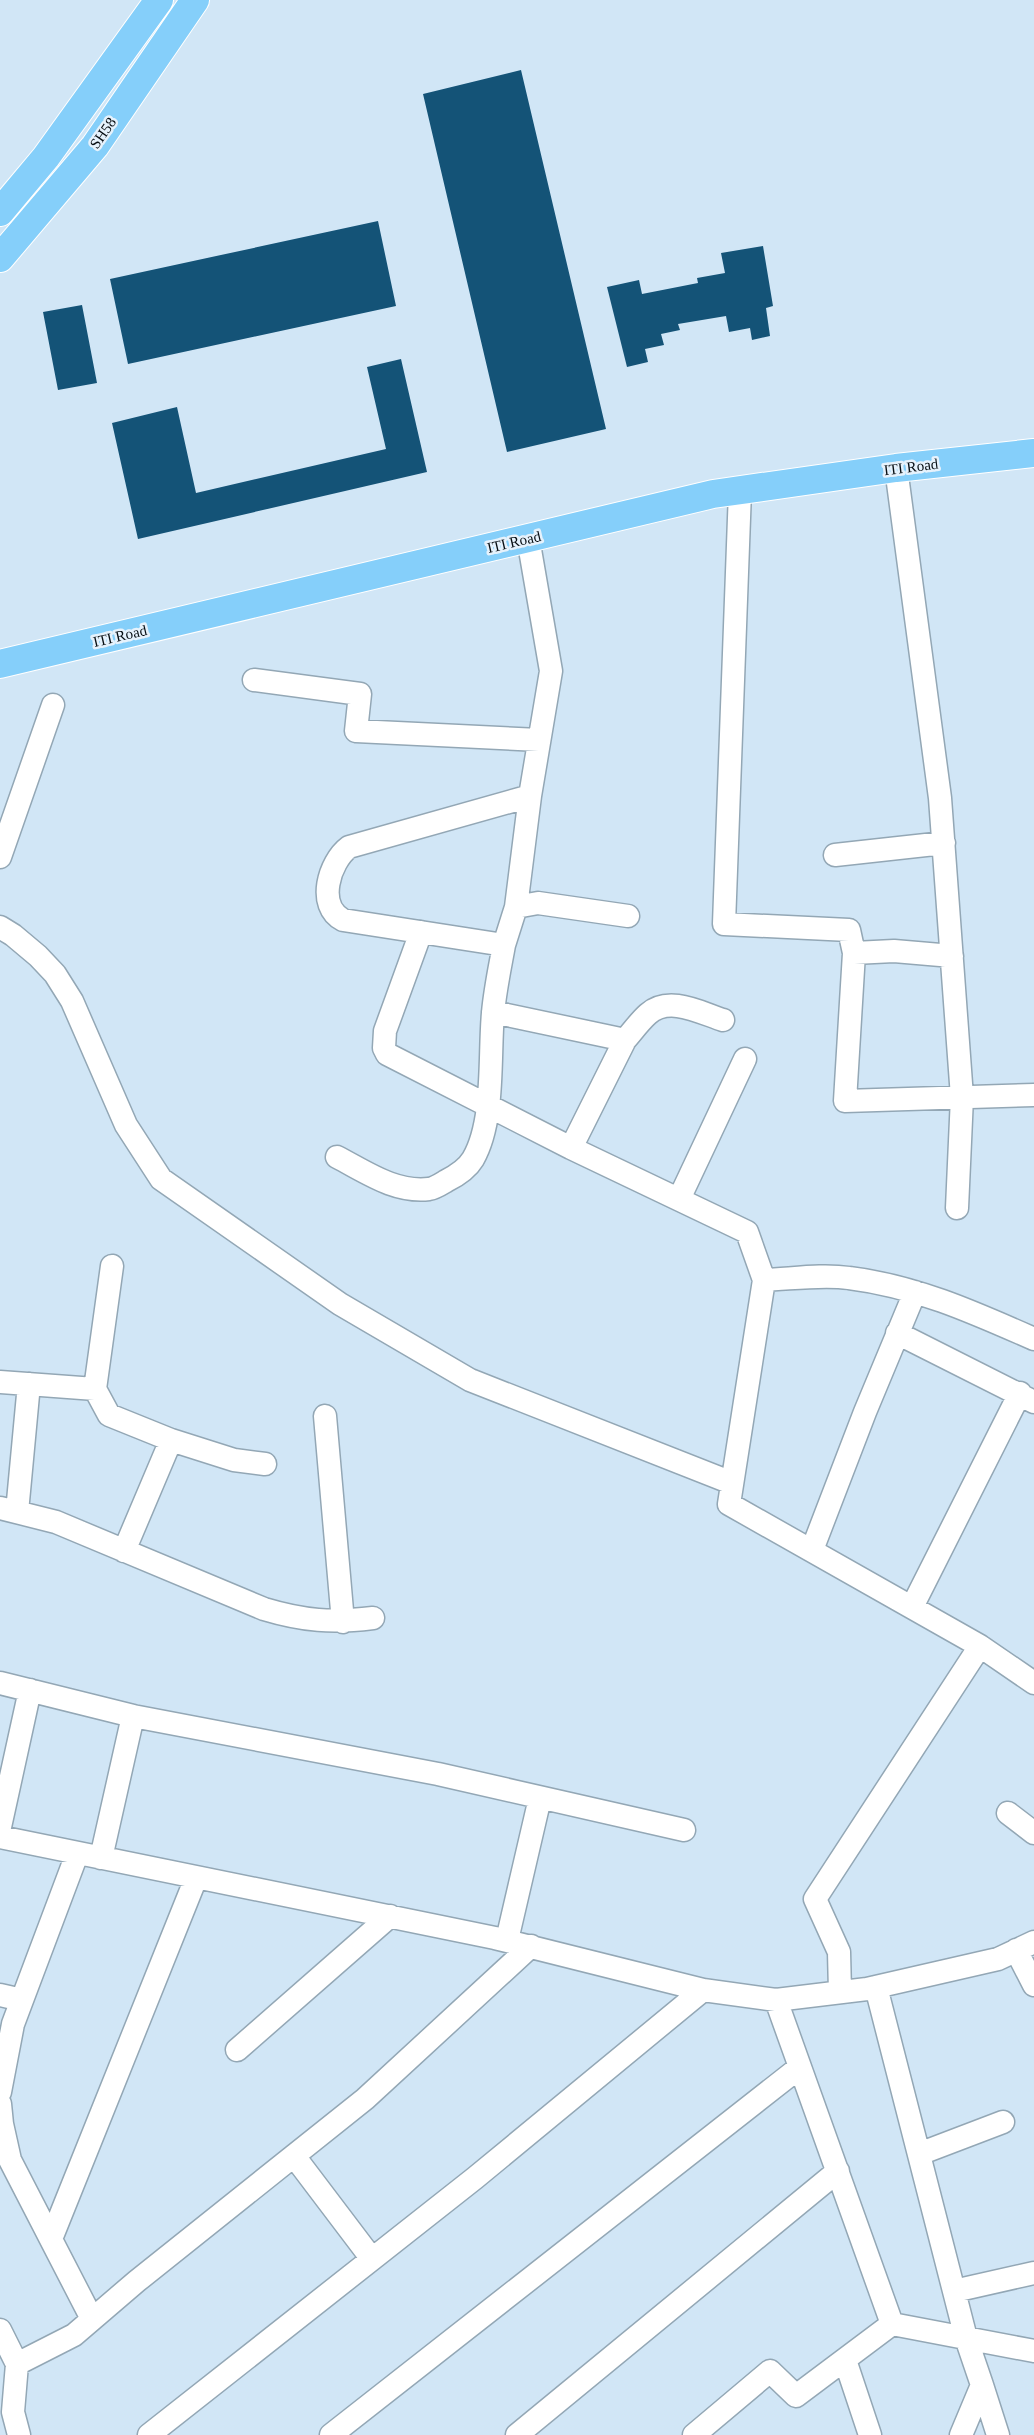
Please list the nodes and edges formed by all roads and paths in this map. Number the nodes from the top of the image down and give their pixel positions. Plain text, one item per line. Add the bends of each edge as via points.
1 (159, 0) edge
2 (194, 0) edge
3 (0, 212) edge
4 (0, 258) edge
5 (1034, 453) edge
6 (896, 468) junction
7 (740, 491) junction
8 (528, 538) junction
9 (0, 664) edge
10 (254, 680) dead end
11 (53, 705) dead end
12 (540, 740) junction
13 (530, 796) junction
14 (944, 843) junction
15 (835, 855) dead end
16 (0, 857) edge
17 (516, 907) junction
18 (628, 916) dead end
19 (0, 927) edge
20 (421, 932) junction
21 (504, 945) junction
22 (854, 954) junction
23 (952, 956) junction
24 (493, 1012) junction
25 (723, 1020) dead end
26 (625, 1040) junction
27 (744, 1059) dead end
28 (1034, 1095) edge
29 (962, 1097) junction
30 (487, 1106) junction
31 (571, 1148) junction
32 (337, 1157) dead end
33 (678, 1200) junction
34 (956, 1208) dead end
35 (112, 1266) dead end
36 (764, 1280) junction
37 (915, 1292) junction
38 (897, 1333) junction
39 (1034, 1339) edge
40 (0, 1382) edge
41 (29, 1384) junction
42 (95, 1389) junction
43 (1027, 1397) edge
44 (325, 1416) dead end
45 (171, 1440) junction
46 (265, 1464) dead end
47 (732, 1483) junction
48 (9, 1510) edge
49 (812, 1550) junction
50 (124, 1551) junction
51 (912, 1607) junction
52 (373, 1618) dead end
53 (343, 1622) junction
54 (980, 1646) junction
55 (0, 1683) edge
56 (1034, 1683) edge
57 (30, 1690) junction
58 (133, 1716) junction
59 (540, 1798) junction
60 (1008, 1813) dead end
61 (0, 1827) edge
62 (684, 1830) dead end
63 (1034, 1833) edge
64 (0, 1837) edge
65 (77, 1854) junction
66 (101, 1858) junction
67 (196, 1878) junction
68 (390, 1916) junction
69 (506, 1940) junction
70 (531, 1946) junction
71 (1027, 1947) edge
72 (1034, 1985) edge
73 (876, 1987) junction
74 (703, 1990) junction
75 (840, 1992) junction
76 (0, 1995) edge
77 (22, 2000) junction
78 (776, 2000) junction
79 (237, 2050) dead end
80 (800, 2067) junction
81 (0, 2092) edge
82 (0, 2104) edge
83 (1003, 2122) dead end
84 (919, 2154) junction
85 (294, 2156) junction
86 (838, 2172) junction
87 (51, 2239) junction
88 (372, 2259) junction
89 (1034, 2273) edge
90 (954, 2292) junction
91 (92, 2319) junction
92 (892, 2324) junction
93 (0, 2330) edge
94 (966, 2338) junction
95 (1034, 2351) edge
96 (845, 2360) junction
97 (17, 2364) junction
98 (982, 2385) junction
99 (20, 2435) edge
100 (149, 2435) edge
101 (331, 2435) edge
102 (517, 2435) edge
103 (694, 2435) edge
104 (870, 2435) edge
105 (961, 2435) edge
106 (998, 2435) edge

1 - 3 main road via 46,158
2 - 4 main road, SH58 / SH58 via 95,146
5 - 6 main road, ITI Road
6 - 7 main road, ITI Road
6 - 14 street
7 - 8 main road, ITI Road via 713,494
7 - 22 street via 724,924 849,930
8 - 9 main road, ITI Road
8 - 12 street via 551,671
10 - 12 street via 360,694 356,731
11 - 16 street
12 - 13 street
13 - 17 street
13 - 20 street via 349,847 340,853 330,877 327,900 335,916
14 - 15 street
14 - 23 street
17 - 18 street via 538,903
17 - 21 street
19 - 47 street via 38,956 55,974 72,1001 126,1125 161,1178 340,1304 470,1380
20 - 21 street
20 - 30 street via 385,1031 384,1048 387,1054
21 - 24 street
22 - 23 street via 894,951
22 - 29 street via 845,1101
23 - 29 street
24 - 26 street
24 - 30 street
25 - 26 street via 676,1005 665,1006 648,1014
26 - 31 street
27 - 33 street
28 - 29 street
29 - 34 street
30 - 31 street
30 - 32 street via 482,1135 467,1167 431,1189 388,1184
31 - 33 street
33 - 36 street via 747,1232
35 - 42 street
36 - 37 street via 848,1278
36 - 47 street
37 - 38 street
37 - 39 street via 955,1304
38 - 43 street
38 - 49 street
40 - 41 street
41 - 42 street
41 - 48 street
42 - 45 street via 109,1415
43 - 51 street
44 - 53 street
45 - 46 street via 234,1460
45 - 50 street
47 - 49 street via 729,1504
48 - 50 street via 56,1522
49 - 51 street
50 - 53 street via 264,1609 310,1621
51 - 54 street
52 - 53 street
54 - 56 street
54 - 75 street via 815,1899 839,1952
55 - 57 street
57 - 58 street
57 - 61 street
58 - 59 street via 438,1774
58 - 66 street
59 - 62 street
59 - 69 street
60 - 63 street
64 - 65 street
65 - 66 street
65 - 77 street
66 - 67 street
67 - 68 street
67 - 87 street
68 - 69 street
68 - 79 street
69 - 70 street
70 - 74 street
70 - 85 street via 366,2099
71 - 72 street
71 - 73 street via 998,1959
73 - 75 street
73 - 84 street
74 - 78 street
74 - 88 street
75 - 78 street
76 - 77 street
77 - 81 street via 13,2024
78 - 80 street
80 - 86 street
80 - 101 street
82 - 87 street via 10,2160
83 - 84 street
84 - 90 street
85 - 88 street
85 - 91 street
86 - 92 street
86 - 102 street
87 - 91 street
88 - 100 street
89 - 90 street
90 - 94 street
91 - 97 street via 74,2334
92 - 94 street
92 - 96 street
93 - 97 street
94 - 95 street
94 - 98 street
96 - 103 street via 796,2396 770,2371
96 - 104 street
97 - 99 street via 13,2412
98 - 105 street
98 - 106 street

